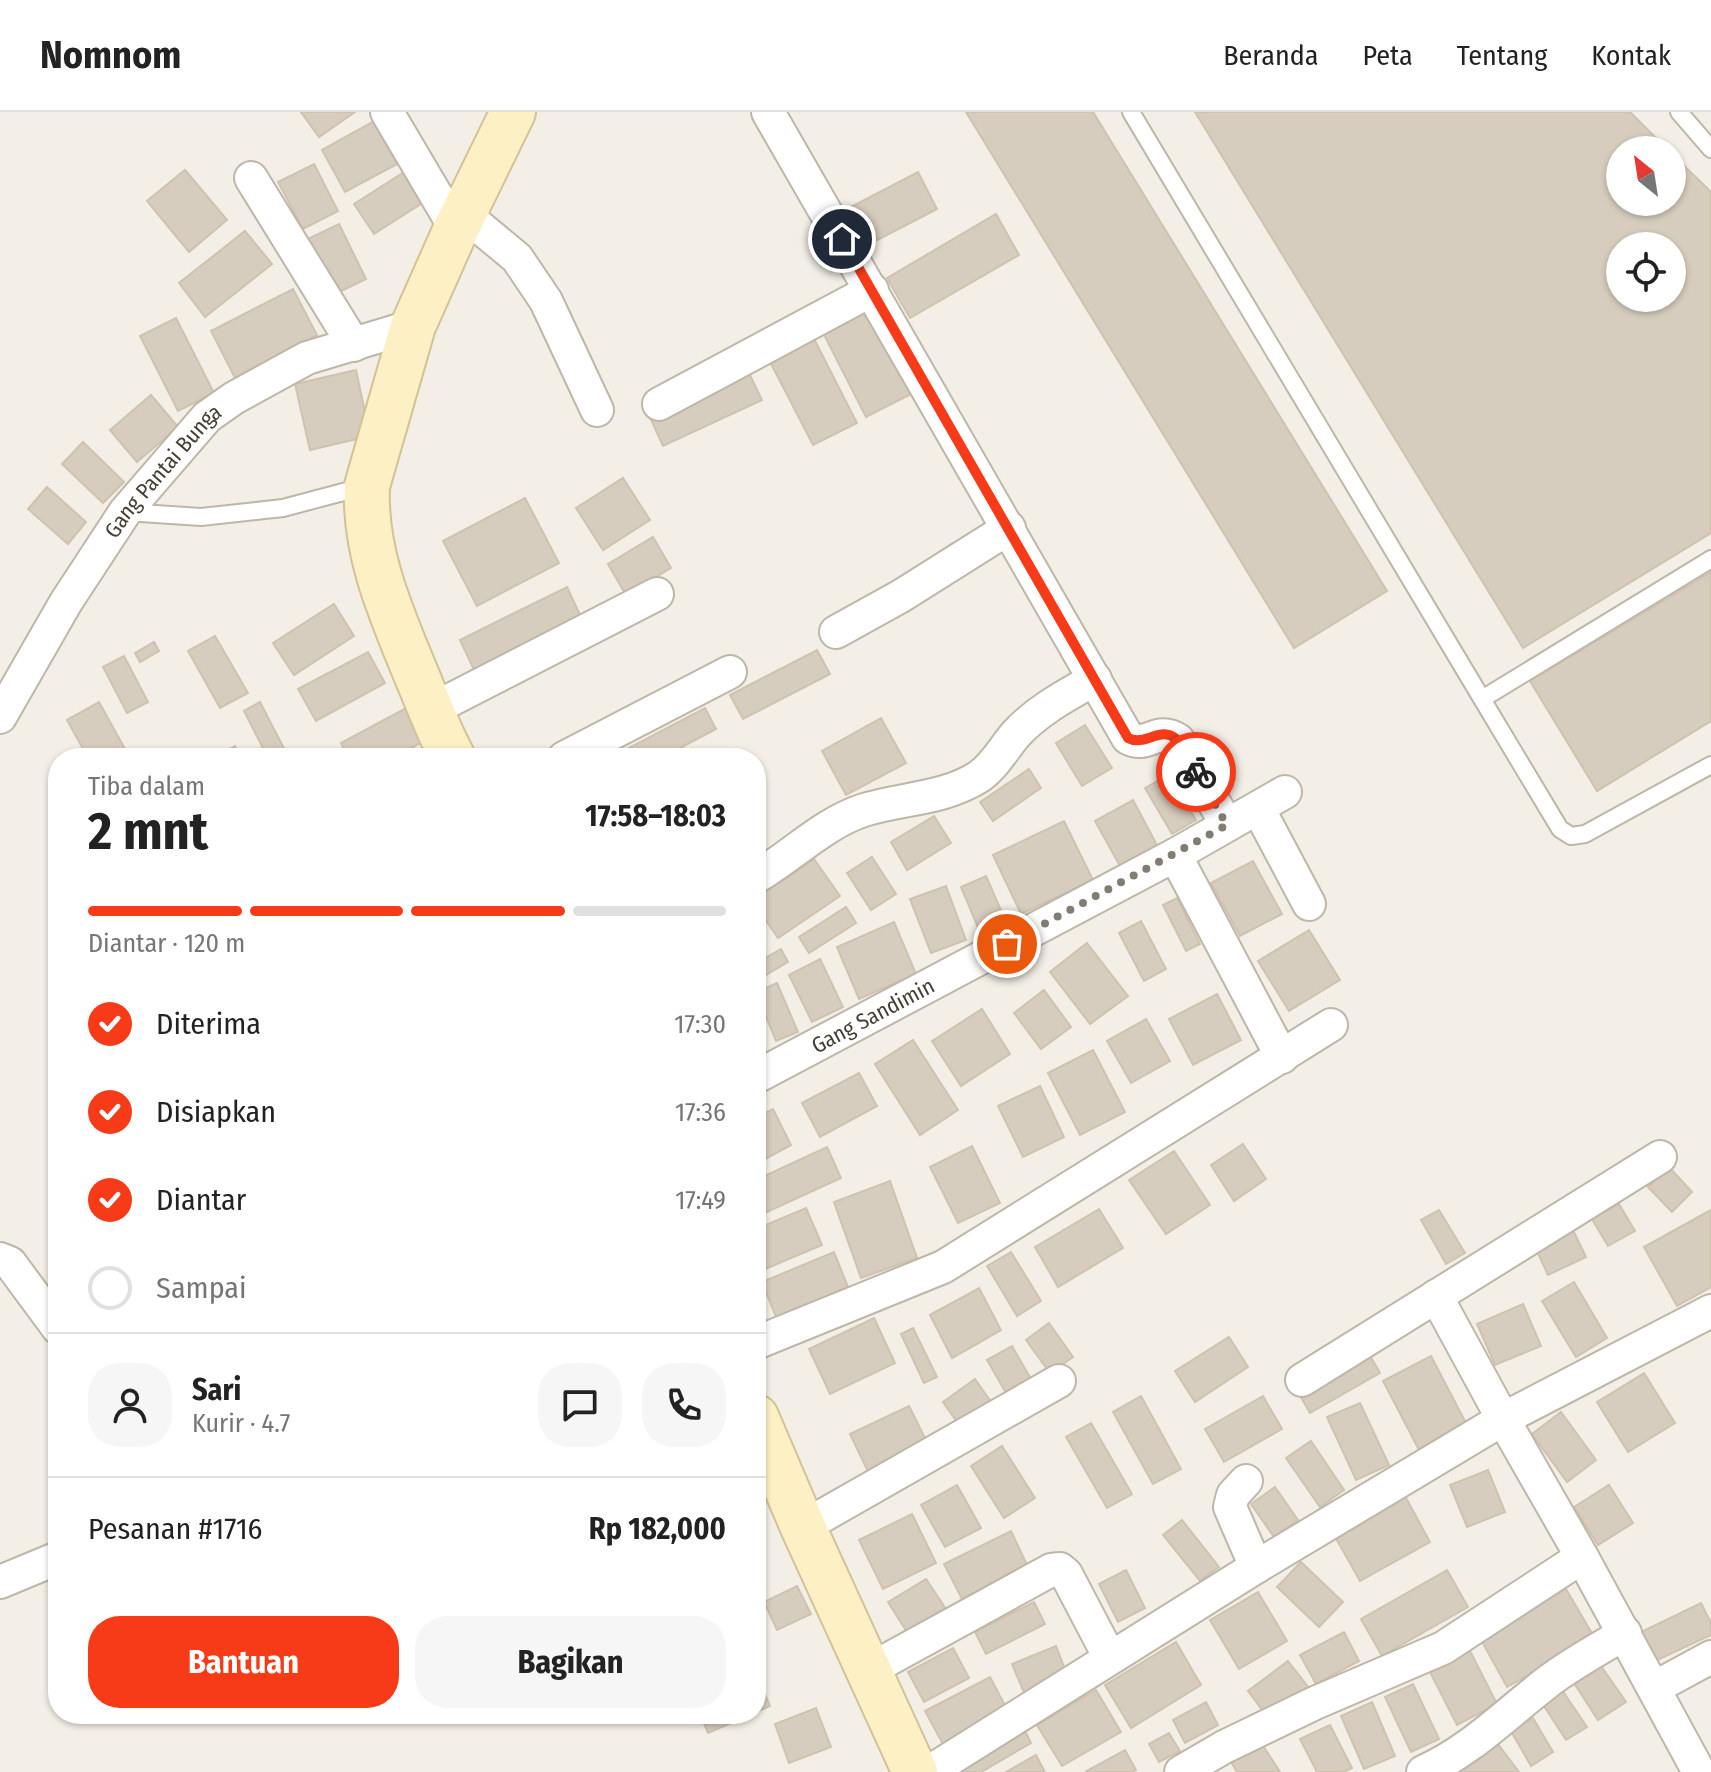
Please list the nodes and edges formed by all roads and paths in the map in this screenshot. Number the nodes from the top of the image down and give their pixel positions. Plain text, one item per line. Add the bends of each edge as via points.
1 (387, 112) edge
2 (513, 112) edge
3 (768, 112) edge
4 (1131, 112) edge
5 (1679, 112) edge
6 (1711, 149) edge
7 (251, 178) dead end
8 (460, 222) junction
9 (872, 290) junction
10 (413, 326) junction
11 (354, 345) junction
12 (659, 404) dead end
13 (597, 410) dead end
14 (367, 486) junction
15 (125, 512) junction
16 (1009, 528) junction
17 (1711, 559) edge
18 (657, 594) dead end
19 (836, 632) dead end
20 (730, 672) dead end
21 (1095, 679) junction
22 (1482, 699) junction
23 (0, 717) edge
24 (438, 743) edge
25 (583, 748) edge
26 (1711, 765) edge
27 (1227, 825) junction
28 (1175, 855) junction
29 (766, 870) edge
30 (1309, 904) dead end
31 (1331, 1025) dead end
32 (1282, 1057) junction
33 (766, 1072) edge
34 (1660, 1157) dead end
35 (3, 1264) edge
36 (1436, 1296) junction
37 (1711, 1311) edge
38 (48, 1316) edge
39 (766, 1339) edge
40 (1302, 1380) dead end
41 (1059, 1381) dead end
42 (1503, 1419) junction
43 (766, 1440) edge
44 (1246, 1481) dead end
45 (803, 1527) junction
46 (1582, 1557) junction
47 (48, 1561) edge
48 (1256, 1567) junction
49 (2, 1576) edge
50 (1625, 1633) junction
51 (1711, 1657) edge
52 (1110, 1658) junction
53 (869, 1670) junction
54 (1654, 1688) junction
55 (915, 1772) edge
56 (929, 1772) edge
57 (1181, 1772) edge
58 (1423, 1772) edge
59 (1699, 1772) edge

1 - 8 street
2 - 8 main road
3 - 9 street
4 - 22 lane
5 - 6 lane
7 - 11 street
8 - 10 main road
8 - 13 street via 517,258 546,301
9 - 12 street
9 - 16 street
10 - 11 street, Gang Pantai Bunga
10 - 14 main road
11 - 15 street, Gang Pantai Bunga via 307,358 207,417
14 - 15 lane via 283,508 201,517
14 - 24 main road via 372,555
15 - 23 street, Gang Pantai Bunga
16 - 19 street
16 - 21 street
17 - 22 lane
18 - 24 street
20 - 25 street
21 - 27 street via 1128,738 1143,742 1162,733 1178,740
21 - 29 street via 1049,705 983,774 960,787 863,810 824,829
22 - 26 lane via 1560,829 1571,836 1585,834
27 - 28 street, Gang Sandimin
27 - 30 street, Gang Sandimin via 1272,800
28 - 32 street
28 - 33 street, Gang Sandimin
31 - 32 street
32 - 39 street via 943,1267
34 - 36 street
35 - 38 street
36 - 40 street
36 - 42 street
37 - 42 street
41 - 45 street
42 - 46 street
42 - 48 street
43 - 45 main road
44 - 48 street via 1230,1507
45 - 53 main road
46 - 50 street
46 - 57 street via 1443,1648 1315,1703
47 - 49 street
48 - 52 street
50 - 54 street
50 - 58 street via 1548,1681 1477,1740
51 - 54 street
52 - 53 street via 1060,1569
52 - 56 street
53 - 55 main road
54 - 59 street

